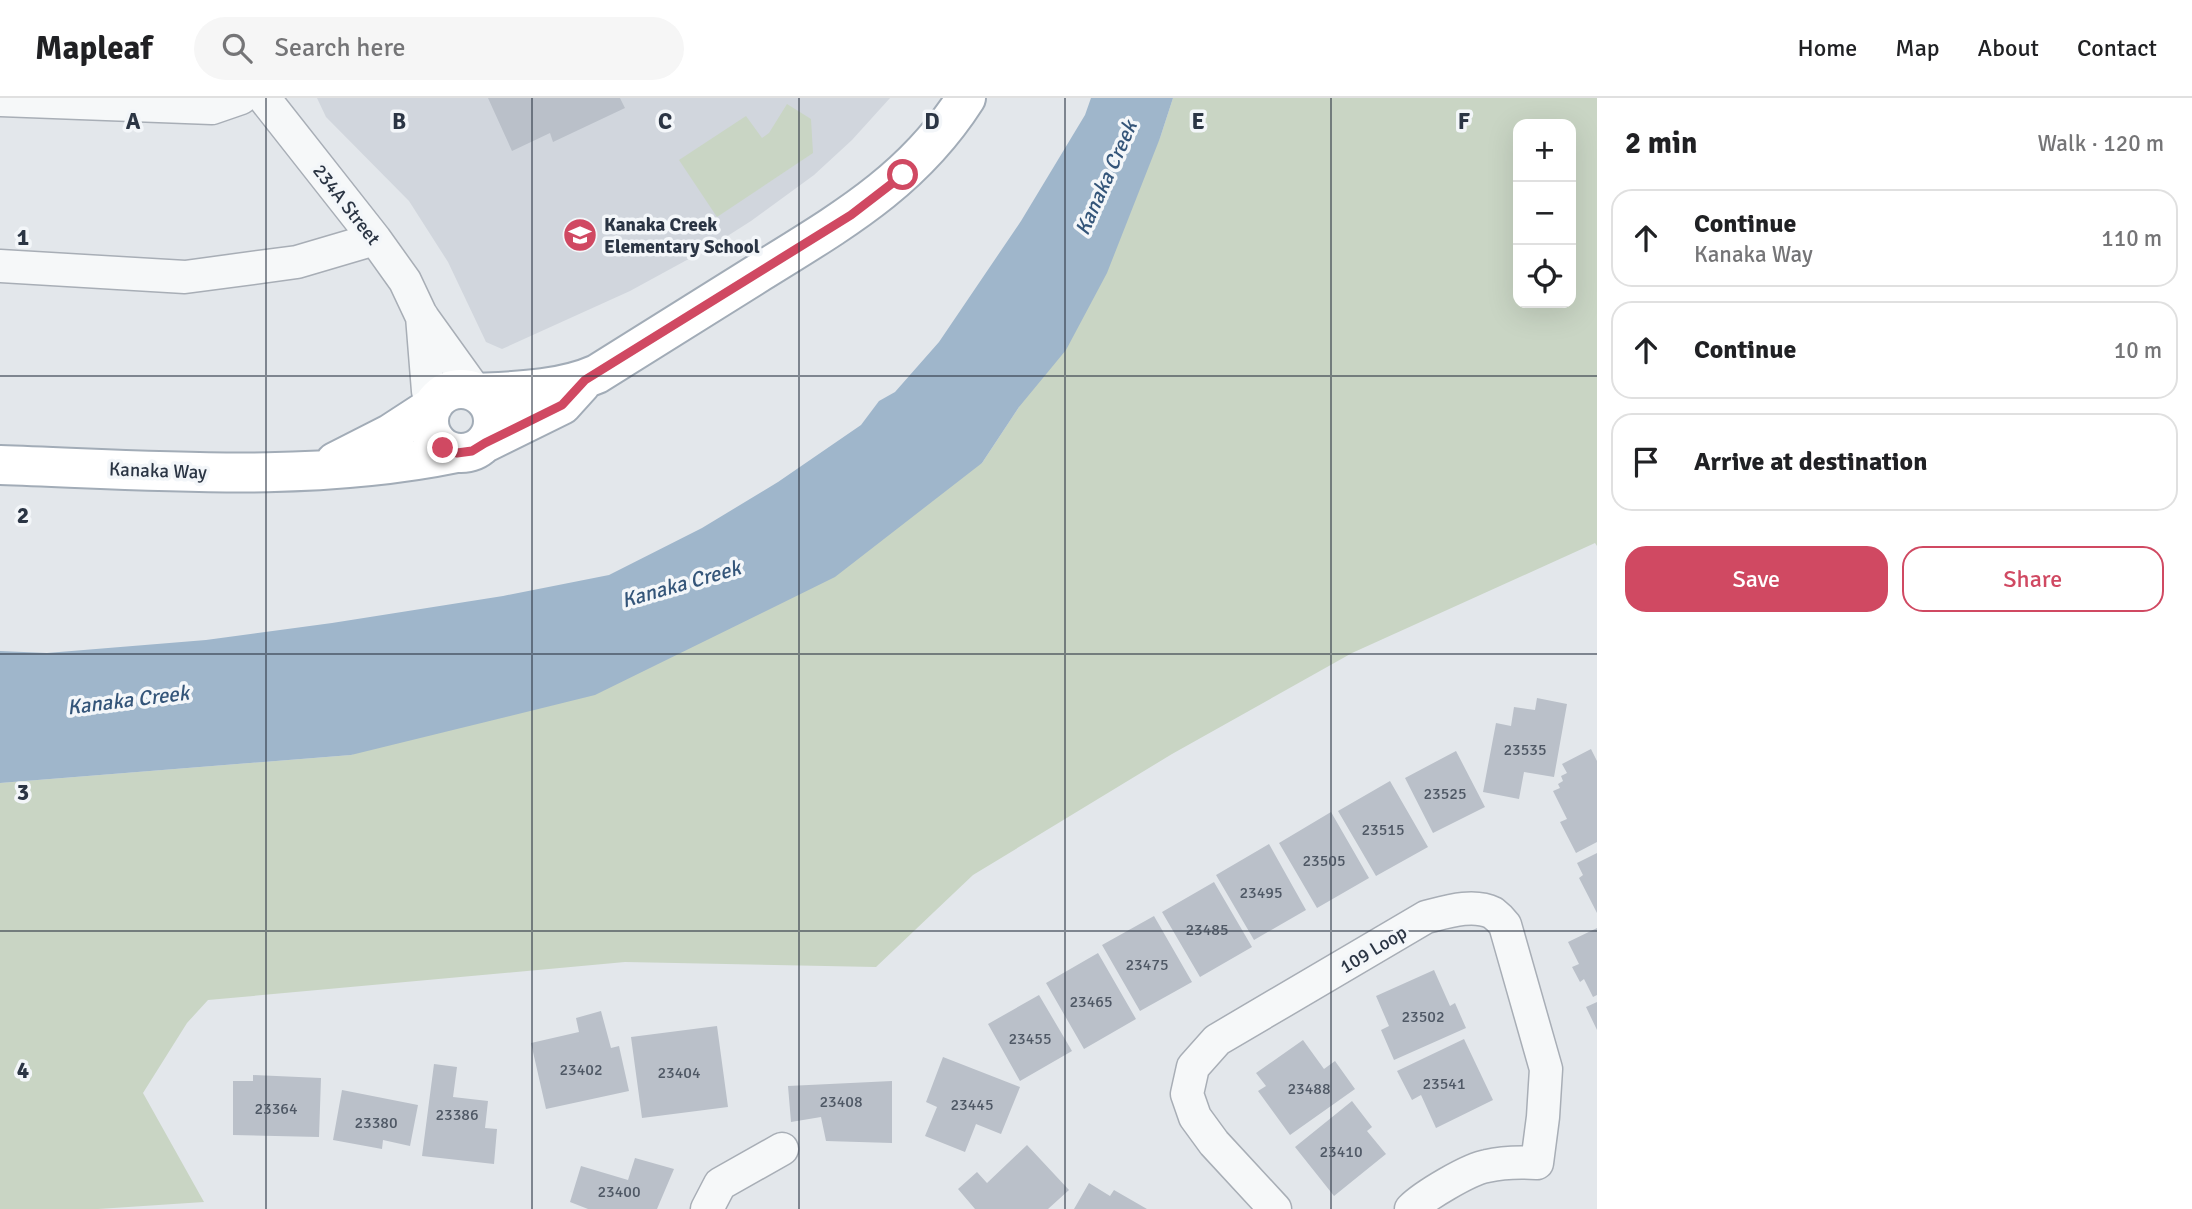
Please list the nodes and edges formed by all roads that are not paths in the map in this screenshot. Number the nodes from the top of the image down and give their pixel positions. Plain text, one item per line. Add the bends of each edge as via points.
1 (241, 98) edge
2 (264, 98) edge
3 (966, 98) edge
4 (0, 100) edge
5 (375, 239) junction
6 (0, 266) edge
7 (421, 315) junction
8 (585, 380) junction
9 (477, 393) junction
10 (433, 406) junction
11 (471, 448) junction
12 (0, 465) edge
13 (316, 471) junction
14 (782, 1149) dead end
15 (707, 1209) edge
16 (1275, 1209) edge
17 (1411, 1209) edge

1 - 4 street via 212,108
2 - 5 street, 234A Street
3 - 8 main road, Kanaka Way via 903,175 851,215
5 - 6 street via 297,262 185,277
5 - 7 street, 234A Street via 405,281
7 - 9 street, 234A Street
7 - 10 street, 234A Street
8 - 9 main road, Kanaka Way
8 - 11 main road, Kanaka Way via 562,405
9 - 10 main road via 450,391
9 - 11 main road via 490,407 492,430
10 - 11 main road via 429,429 435,440 443,448
10 - 13 main road, Kanaka Way via 390,434
11 - 13 main road, Kanaka Way via 409,463
12 - 13 main road, Kanaka Way via 234,473
14 - 15 street via 720,1184
16 - 17 street, 109 Loop via 1195,1117 1187,1094 1193,1067 1217,1040 1426,917 1472,909 1492,913 1506,925 1546,1069 1543,1171 1512,1162 1483,1166

